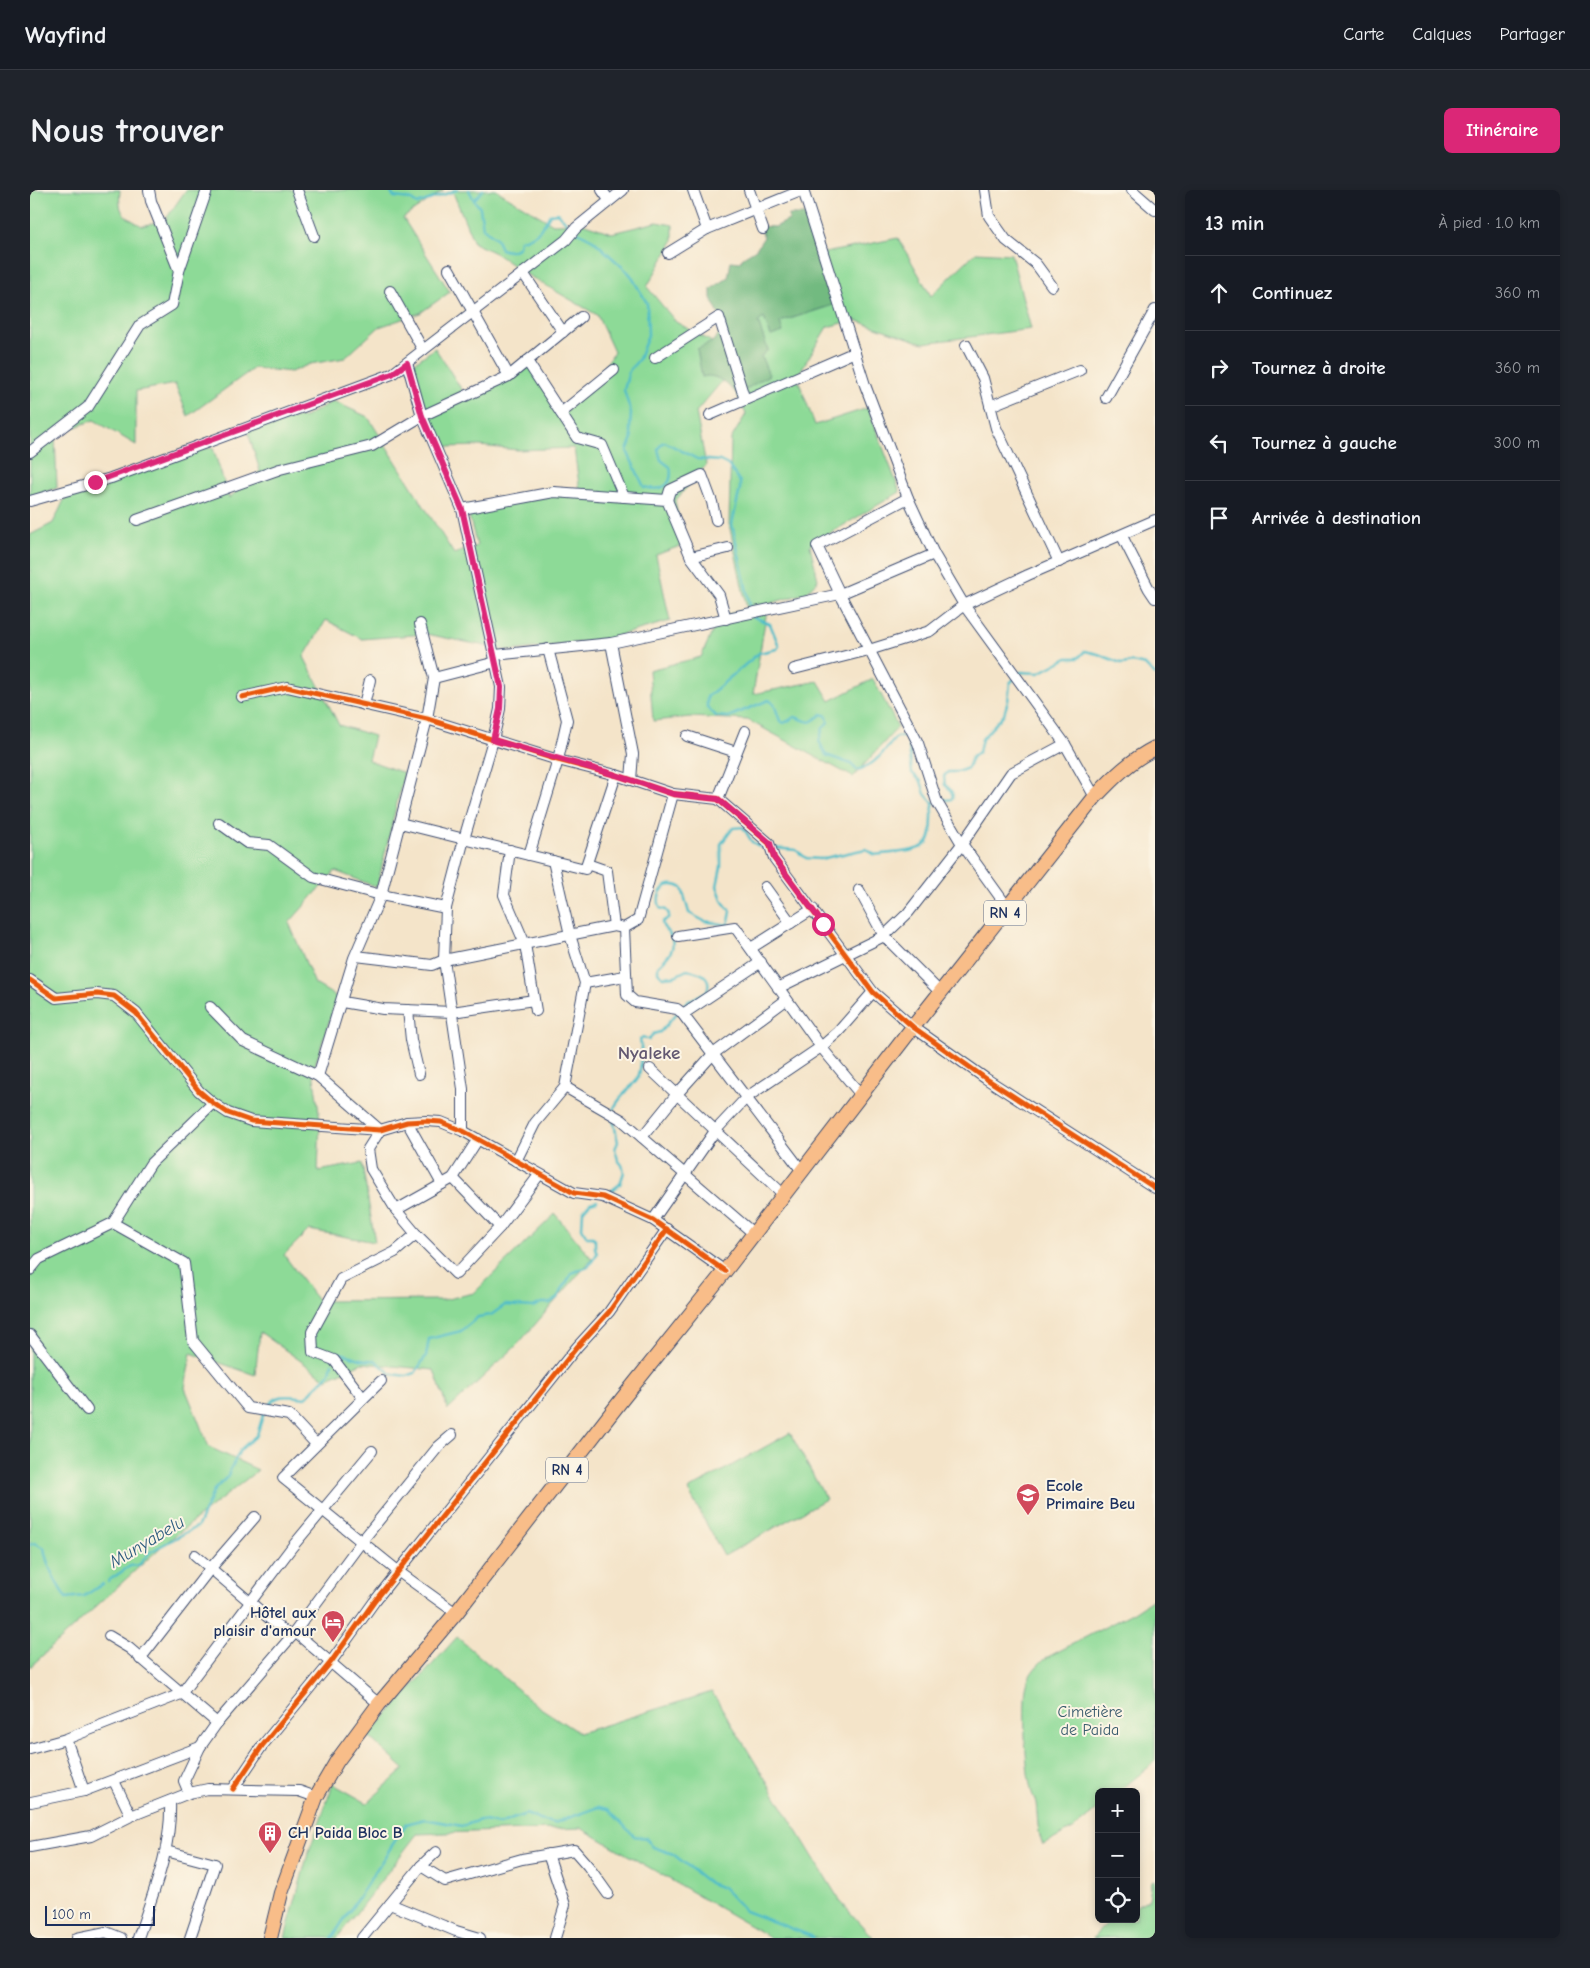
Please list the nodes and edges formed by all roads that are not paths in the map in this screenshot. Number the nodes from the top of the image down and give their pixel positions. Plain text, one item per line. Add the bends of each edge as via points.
1 (149, 190) edge
2 (207, 190) edge
3 (297, 190) edge
4 (602, 190) edge
5 (623, 190) edge
6 (693, 190) edge
7 (749, 190) edge
8 (803, 190) edge
9 (985, 190) edge
10 (1132, 190) edge
11 (609, 200) junction
12 (755, 208) junction
13 (1155, 210) edge
14 (707, 229) junction
15 (763, 229) dead end
16 (314, 236) dead end
17 (668, 253) dead end
18 (449, 270) dead end
19 (179, 272) junction
20 (523, 273) junction
21 (1052, 286) dead end
22 (390, 291) dead end
23 (1155, 310) edge
24 (474, 311) junction
25 (581, 317) dead end
26 (563, 332) junction
27 (966, 345) dead end
28 (423, 350) junction
29 (855, 352) junction
30 (655, 358) dead end
31 (527, 361) junction
32 (407, 363) junction
33 (614, 370) dead end
34 (1080, 370) dead end
35 (509, 376) junction
36 (1106, 398) dead end
37 (745, 400) junction
38 (990, 406) junction
39 (561, 414) junction
40 (710, 415) dead end
41 (422, 416) junction
42 (30, 452) edge
43 (624, 497) junction
44 (908, 498) junction
45 (667, 500) junction
46 (30, 501) edge
47 (462, 509) junction
48 (137, 520) dead end
49 (716, 520) dead end
50 (1155, 520) edge
51 (1122, 536) junction
52 (728, 548) dead end
53 (934, 554) junction
54 (692, 557) junction
55 (1059, 562) junction
56 (840, 594) junction
57 (1155, 598) edge
58 (964, 606) junction
59 (726, 619) junction
60 (420, 624) dead end
61 (611, 643) junction
62 (548, 649) junction
63 (869, 650) junction
64 (496, 658) junction
65 (794, 669) dead end
66 (434, 678) junction
67 (370, 680) dead end
68 (242, 697) dead end
69 (364, 705) junction
70 (427, 719) junction
71 (745, 732) dead end
72 (687, 736) dead end
73 (493, 740) junction
74 (1065, 744) junction
75 (1155, 748) edge
76 (736, 752) junction
77 (558, 760) junction
78 (616, 775) junction
79 (631, 780) junction
80 (673, 794) junction
81 (1096, 798) junction
82 (718, 799) junction
83 (219, 823) dead end
84 (400, 823) junction
85 (464, 839) junction
86 (962, 844) junction
87 (510, 850) junction
88 (529, 855) junction
89 (553, 861) junction
90 (587, 864) junction
91 (764, 887) dead end
92 (859, 890) dead end
93 (381, 894) junction
94 (446, 908) junction
95 (1008, 908) junction
96 (813, 909) junction
97 (791, 923) junction
98 (619, 927) junction
99 (570, 935) junction
100 (678, 936) dead end
101 (884, 936) junction
102 (525, 944) junction
103 (751, 948) junction
104 (845, 954) junction
105 (356, 956) junction
106 (444, 960) junction
107 (761, 962) junction
108 (625, 976) junction
109 (30, 980) edge
110 (586, 984) junction
111 (778, 988) junction
112 (873, 992) junction
113 (941, 993) junction
114 (786, 1000) junction
115 (342, 1002) junction
116 (210, 1007) dead end
117 (408, 1010) junction
118 (680, 1011) junction
119 (452, 1012) junction
120 (913, 1027) junction
121 (821, 1047) junction
122 (713, 1054) junction
123 (650, 1069) dead end
124 (419, 1074) dead end
125 (318, 1076) junction
126 (565, 1087) junction
127 (677, 1094) junction
128 (862, 1095) junction
129 (747, 1096) junction
130 (213, 1103) junction
131 (407, 1122) junction
132 (380, 1130) junction
133 (463, 1131) junction
134 (715, 1132) junction
135 (642, 1137) junction
136 (478, 1139) junction
137 (516, 1161) junction
138 (802, 1170) junction
139 (685, 1173) junction
140 (539, 1175) junction
141 (453, 1178) junction
142 (442, 1184) junction
143 (1155, 1188) edge
144 (783, 1194) junction
145 (396, 1210) junction
146 (653, 1220) junction
147 (113, 1223) junction
148 (500, 1228) junction
149 (667, 1229) junction
150 (753, 1233) junction
151 (416, 1234) junction
152 (30, 1270) edge
153 (725, 1270) junction
154 (30, 1334) edge
155 (380, 1381) dead end
156 (363, 1398) junction
157 (87, 1410) dead end
158 (452, 1435) dead end
159 (316, 1444) junction
160 (372, 1451) dead end
161 (322, 1509) junction
162 (255, 1518) dead end
163 (362, 1541) junction
164 (195, 1555) dead end
165 (210, 1569) junction
166 (399, 1572) junction
167 (249, 1602) junction
168 (456, 1613) junction
169 (293, 1635) junction
170 (109, 1636) dead end
171 (140, 1659) junction
172 (331, 1662) junction
173 (181, 1694) junction
174 (379, 1704) junction
175 (217, 1723) junction
176 (66, 1739) junction
177 (200, 1747) junction
178 (30, 1749) edge
179 (114, 1780) junction
180 (233, 1789) junction
181 (84, 1791) junction
182 (189, 1792) junction
183 (316, 1797) junction
184 (170, 1801) junction
185 (31, 1802) edge
186 (131, 1816) junction
187 (30, 1847) edge
188 (166, 1851) junction
189 (436, 1852) dead end
190 (548, 1854) junction
191 (421, 1866) junction
192 (608, 1894) dead end
193 (390, 1904) junction
194 (455, 1934) edge
195 (77, 1938) edge
196 (121, 1938) edge
197 (138, 1938) edge
198 (190, 1938) edge
199 (270, 1938) edge
200 (362, 1938) edge
201 (480, 1938) edge
202 (555, 1938) edge

1 - 19 street
2 - 19 street
3 - 16 street
4 - 11 street
5 - 11 street
6 - 14 street
7 - 12 street
8 - 12 street
8 - 29 street
9 - 21 street via 989,216 1006,240 1036,264
10 - 13 street
11 - 20 street via 566,240
12 - 14 street
12 - 15 street
14 - 17 street
18 - 24 street
19 - 42 street via 172,305 140,325 88,406
20 - 24 street
20 - 26 street
22 - 28 street
23 - 36 street
24 - 28 street
24 - 35 street
25 - 26 street
26 - 31 street
27 - 38 street via 983,378
28 - 32 street
29 - 37 street
29 - 44 street
30 - 37 street via 719,317
31 - 35 street
31 - 39 street
32 - 41 street
32 - 46 street via 392,374 111,478
33 - 39 street
34 - 38 street
35 - 41 street
37 - 40 street
38 - 55 street via 996,428
39 - 43 street via 577,438 602,445
41 - 47 street
41 - 48 street via 372,446 280,469
43 - 45 street
43 - 47 street via 554,492
44 - 53 street
44 - 56 street via 817,546
45 - 49 street via 670,490 702,476
45 - 54 street
47 - 64 street
50 - 51 street
51 - 55 street
51 - 57 street
52 - 54 street
53 - 56 street
53 - 58 street
54 - 59 street via 719,595
55 - 58 street
56 - 59 street
56 - 63 street
58 - 63 street via 930,630
58 - 74 street
59 - 61 street
60 - 66 street
61 - 62 street
61 - 79 street via 633,754
62 - 64 street
62 - 77 street via 567,720
63 - 65 street
63 - 86 street via 918,742 936,799
64 - 66 street
64 - 73 street via 501,687
66 - 70 street
67 - 69 street
68 - 69 street via 287,687
69 - 70 street
70 - 73 street
70 - 84 street
71 - 76 street
72 - 76 street
73 - 77 street
73 - 85 street
74 - 81 street
74 - 86 street via 1011,773
75 - 81 highway, RN 4 via 1117,773
76 - 82 street
77 - 78 street
77 - 88 street
78 - 79 street
78 - 90 street
79 - 80 street
80 - 82 street
80 - 98 street via 638,920
81 - 95 highway, RN 4
82 - 96 street via 771,848 774,858
83 - 93 street via 247,843 269,845 313,876
84 - 85 street
84 - 93 street
85 - 87 street
85 - 94 street
86 - 95 street
86 - 101 street via 908,913
87 - 88 street
87 - 102 street via 504,895
88 - 89 street
89 - 90 street via 585,870
89 - 99 street
90 - 98 street via 607,871
91 - 97 street
92 - 101 street
93 - 94 street
93 - 105 street
94 - 106 street
95 - 113 highway, RN 4
96 - 97 street
96 - 104 street
97 - 103 street
98 - 99 street
98 - 108 street
99 - 102 street
99 - 110 street
100 - 103 street via 735,927
101 - 104 street
101 - 113 street
102 - 106 street
102 - 119 street via 535,1006
103 - 107 street
104 - 111 street
104 - 112 street
105 - 106 street via 432,965
105 - 115 street
106 - 119 street
107 - 111 street
107 - 118 street
108 - 110 street
108 - 118 street via 627,995 635,1002
109 - 130 street via 56,998 97,994 114,996 136,1013
110 - 126 street
111 - 114 street
112 - 120 street
112 - 121 street
113 - 120 highway, RN 4
114 - 121 street
114 - 122 street
115 - 117 street
115 - 125 street
116 - 125 street via 243,1041
117 - 119 street
117 - 124 street via 410,1040
118 - 122 street
119 - 133 street via 463,1089
120 - 128 highway, RN 4
120 - 143 street via 985,1078
121 - 128 street
121 - 129 street
122 - 127 street
122 - 129 street
123 - 127 street
125 - 132 street
126 - 135 street via 622,1120
126 - 137 street via 535,1123
127 - 134 street
127 - 135 street
128 - 138 highway, RN 4
129 - 134 street
129 - 138 street
130 - 132 street via 228,1113 251,1121
130 - 147 street via 151,1164
131 - 132 street
131 - 133 street via 441,1122
131 - 142 street
132 - 145 street via 368,1149 371,1169
133 - 136 street
134 - 139 street
134 - 144 street
135 - 139 street
136 - 137 street
136 - 141 street
137 - 140 street
138 - 144 highway, RN 4
139 - 146 street
139 - 150 street
140 - 146 street via 574,1193 603,1197
140 - 148 street
141 - 142 street
141 - 148 street
142 - 145 street
144 - 150 highway, RN 4
145 - 151 street
146 - 149 street
147 - 152 street via 39,1259
147 - 159 street via 184,1263 193,1341 248,1408 289,1415
148 - 151 street via 456,1274
149 - 153 street
149 - 166 street via 609,1312 577,1347
150 - 153 highway, RN 4
151 - 156 street via 395,1252 341,1279 312,1332 313,1352 332,1359
153 - 168 highway, RN 4
154 - 157 street
155 - 156 street
156 - 159 street
158 - 163 street via 438,1447
159 - 161 street via 283,1478
160 - 161 street
161 - 163 street
161 - 167 street
162 - 165 street
163 - 166 street
163 - 169 street
164 - 165 street
165 - 167 street
165 - 171 street
166 - 168 street
166 - 172 street
167 - 169 street
167 - 173 street
168 - 174 highway, RN 4
169 - 172 street
169 - 175 street
170 - 171 street
171 - 173 street
172 - 174 street
172 - 180 street via 262,1746
173 - 175 street
173 - 176 street
174 - 183 highway, RN 4 via 337,1761
175 - 177 street
176 - 178 street
176 - 181 street
177 - 179 street
177 - 182 street via 184,1780
179 - 181 street
179 - 186 street
180 - 182 street
180 - 183 street via 299,1791
181 - 185 street
182 - 184 street
183 - 199 highway, RN 4 via 281,1893
184 - 186 street
184 - 188 street via 171,1823
186 - 187 street via 91,1836
188 - 197 street
188 - 198 street via 215,1864
189 - 191 street
190 - 191 street via 446,1881
190 - 192 street via 574,1850
190 - 202 street via 565,1905
191 - 193 street
193 - 194 street
193 - 200 street
194 - 201 street
195 - 196 street via 106,1932

